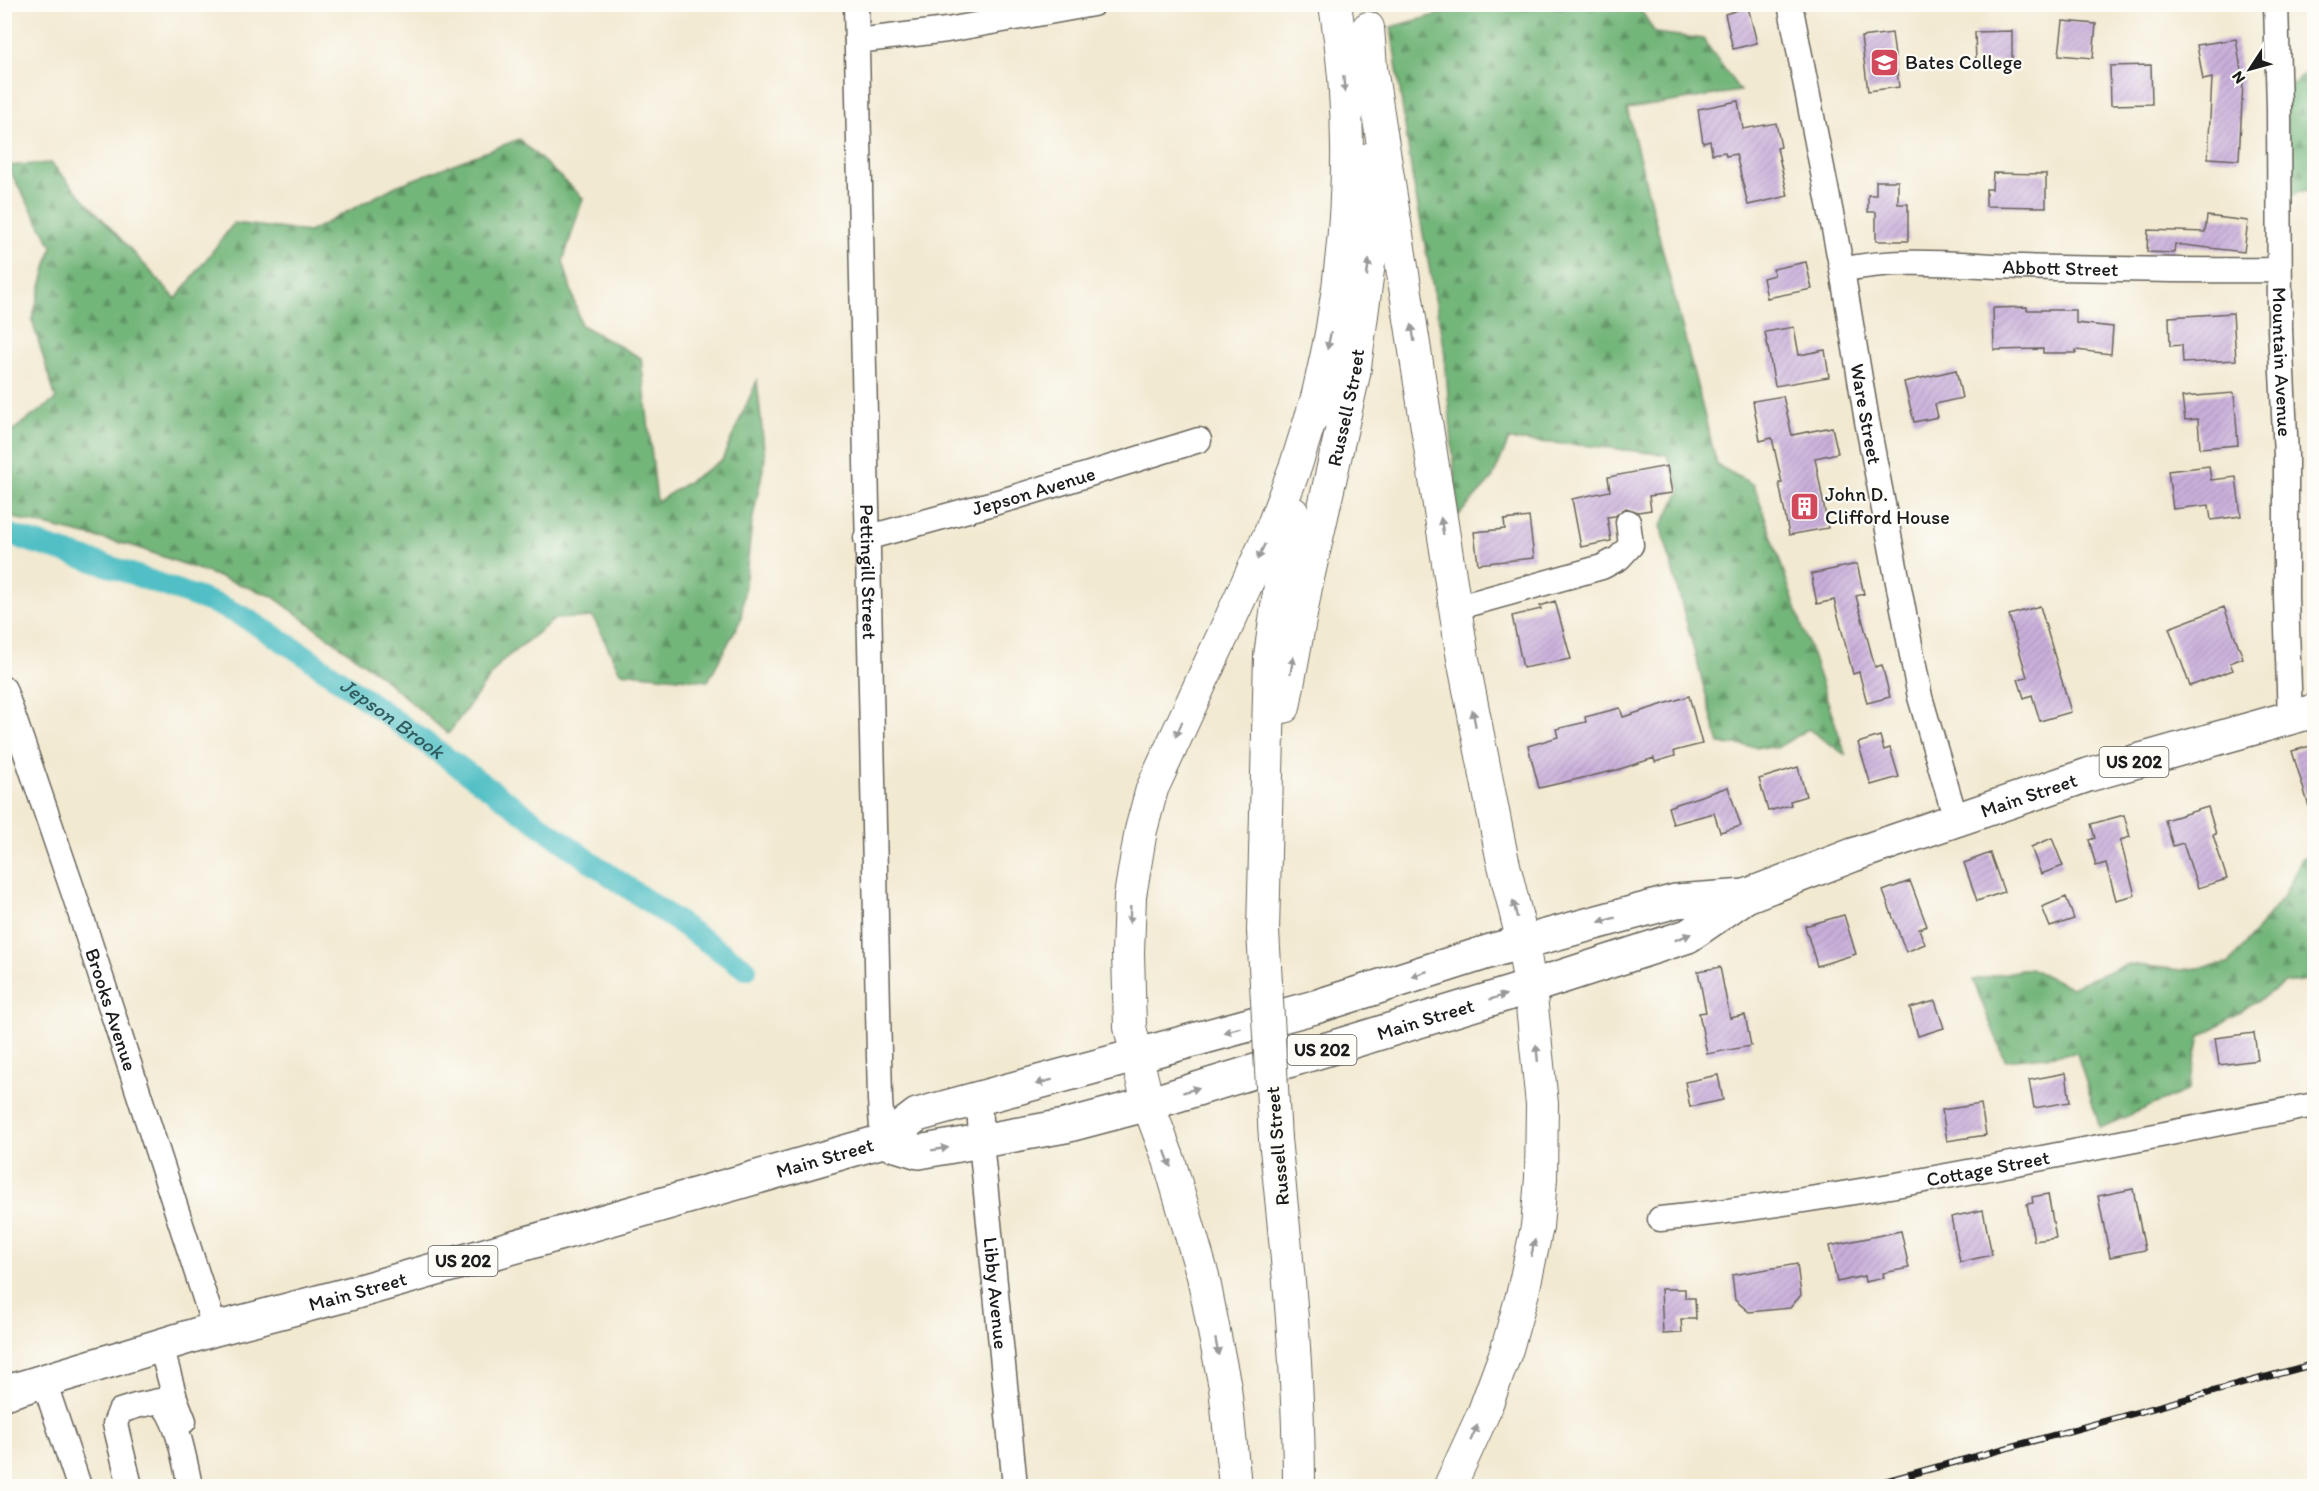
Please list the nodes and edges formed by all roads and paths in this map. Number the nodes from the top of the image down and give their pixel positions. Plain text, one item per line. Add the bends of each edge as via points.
1 (856, 4) edge
2 (1094, 4) edge
3 (1335, 4) edge
4 (1790, 4) edge
5 (2276, 4) edge
6 (1366, 16) edge
7 (857, 41) junction
8 (1842, 270) junction
9 (2279, 270) junction
10 (1317, 398) junction
11 (1198, 440) dead end
12 (1628, 522) dead end
13 (866, 538) junction
14 (1455, 608) junction
15 (4, 689) edge
16 (2302, 715) edge
17 (1266, 805) junction
18 (1956, 820) junction
19 (1746, 896) junction
20 (1523, 943) junction
21 (1530, 987) junction
22 (1136, 1057) junction
23 (979, 1099) junction
24 (1148, 1104) junction
25 (2314, 1105) edge
26 (883, 1141) junction
27 (981, 1142) junction
28 (1660, 1219) dead end
29 (215, 1329) junction
30 (161, 1346) junction
31 (44, 1381) junction
32 (4, 1393) edge
33 (175, 1398) junction
34 (79, 1486) edge
35 (122, 1486) edge
36 (130, 1486) edge
37 (190, 1486) edge
38 (202, 1486) edge
39 (1015, 1486) edge
40 (1235, 1486) edge
41 (1299, 1486) edge
42 (1450, 1486) edge

1 - 7 street, Pettingill Street
2 - 7 street via 947,30
3 -> 10 main road, Russell Street via 1347,121 1346,212 1332,328
4 - 8 street, Ware Street
5 - 9 street, Mountain Avenue
14 -> 6 main road
17 -> 6 main road, Russell Street via 1306,587 1354,375 1371,248
7 - 13 street, Pettingill Street
8 - 9 street, Abbott Street via 1866,265 1917,264 2147,271
8 - 18 street, Ware Street via 1920,697
9 - 16 street, Mountain Avenue via 2286,456 2286,597
10 - 17 main road, Russell Street via 1283,564 1270,656
10 -> 22 main road via 1270,533 1152,789 1130,896 1130,1027
11 - 13 street, Jepson Avenue
12 - 14 street via 1631,545 1619,558 1602,567
13 - 26 street, Pettingill Street
20 -> 14 main road via 1482,759
15 - 29 street, Brooks Avenue
16 - 18 highway, Main Street / US 202 via 2088,775
17 - 41 main road, Russell Street, bridge via 1263,931 1275,1139 1291,1291
18 - 19 highway, Main Street / US 202
19 -> 20 highway, Main Street / US 202 via 1676,901
21 -> 19 highway, Main Street / US 202 via 1688,936
20 - 21 main road
20 -> 22 highway, Main Street / US 202
24 -> 21 highway, Main Street / US 202
42 -> 21 main road via 1507,1349 1537,1227 1542,1104
22 -> 23 highway, Main Street / US 202
22 - 24 main road
23 - 26 highway, Main Street / US 202 via 917,1115
23 - 27 street, Libby Avenue
24 - 27 highway, Main Street / US 202 via 1065,1126
24 -> 40 main road via 1203,1276 1226,1397
25 - 28 street, Cottage Street via 1883,1187
26 -> 27 highway, Main Street / US 202 via 919,1152
26 - 29 highway, Main Street / US 202
27 - 39 street, Libby Avenue
29 - 30 highway, Main Street / US 202
30 - 31 highway, Main Street / US 202
30 - 33 street
31 - 32 highway, Main Street / US 202
31 - 34 street
33 - 35 street via 161,1394 124,1404 116,1407 106,1422
33 - 38 street
36 - 37 street via 115,1424 120,1411 159,1401 168,1408

